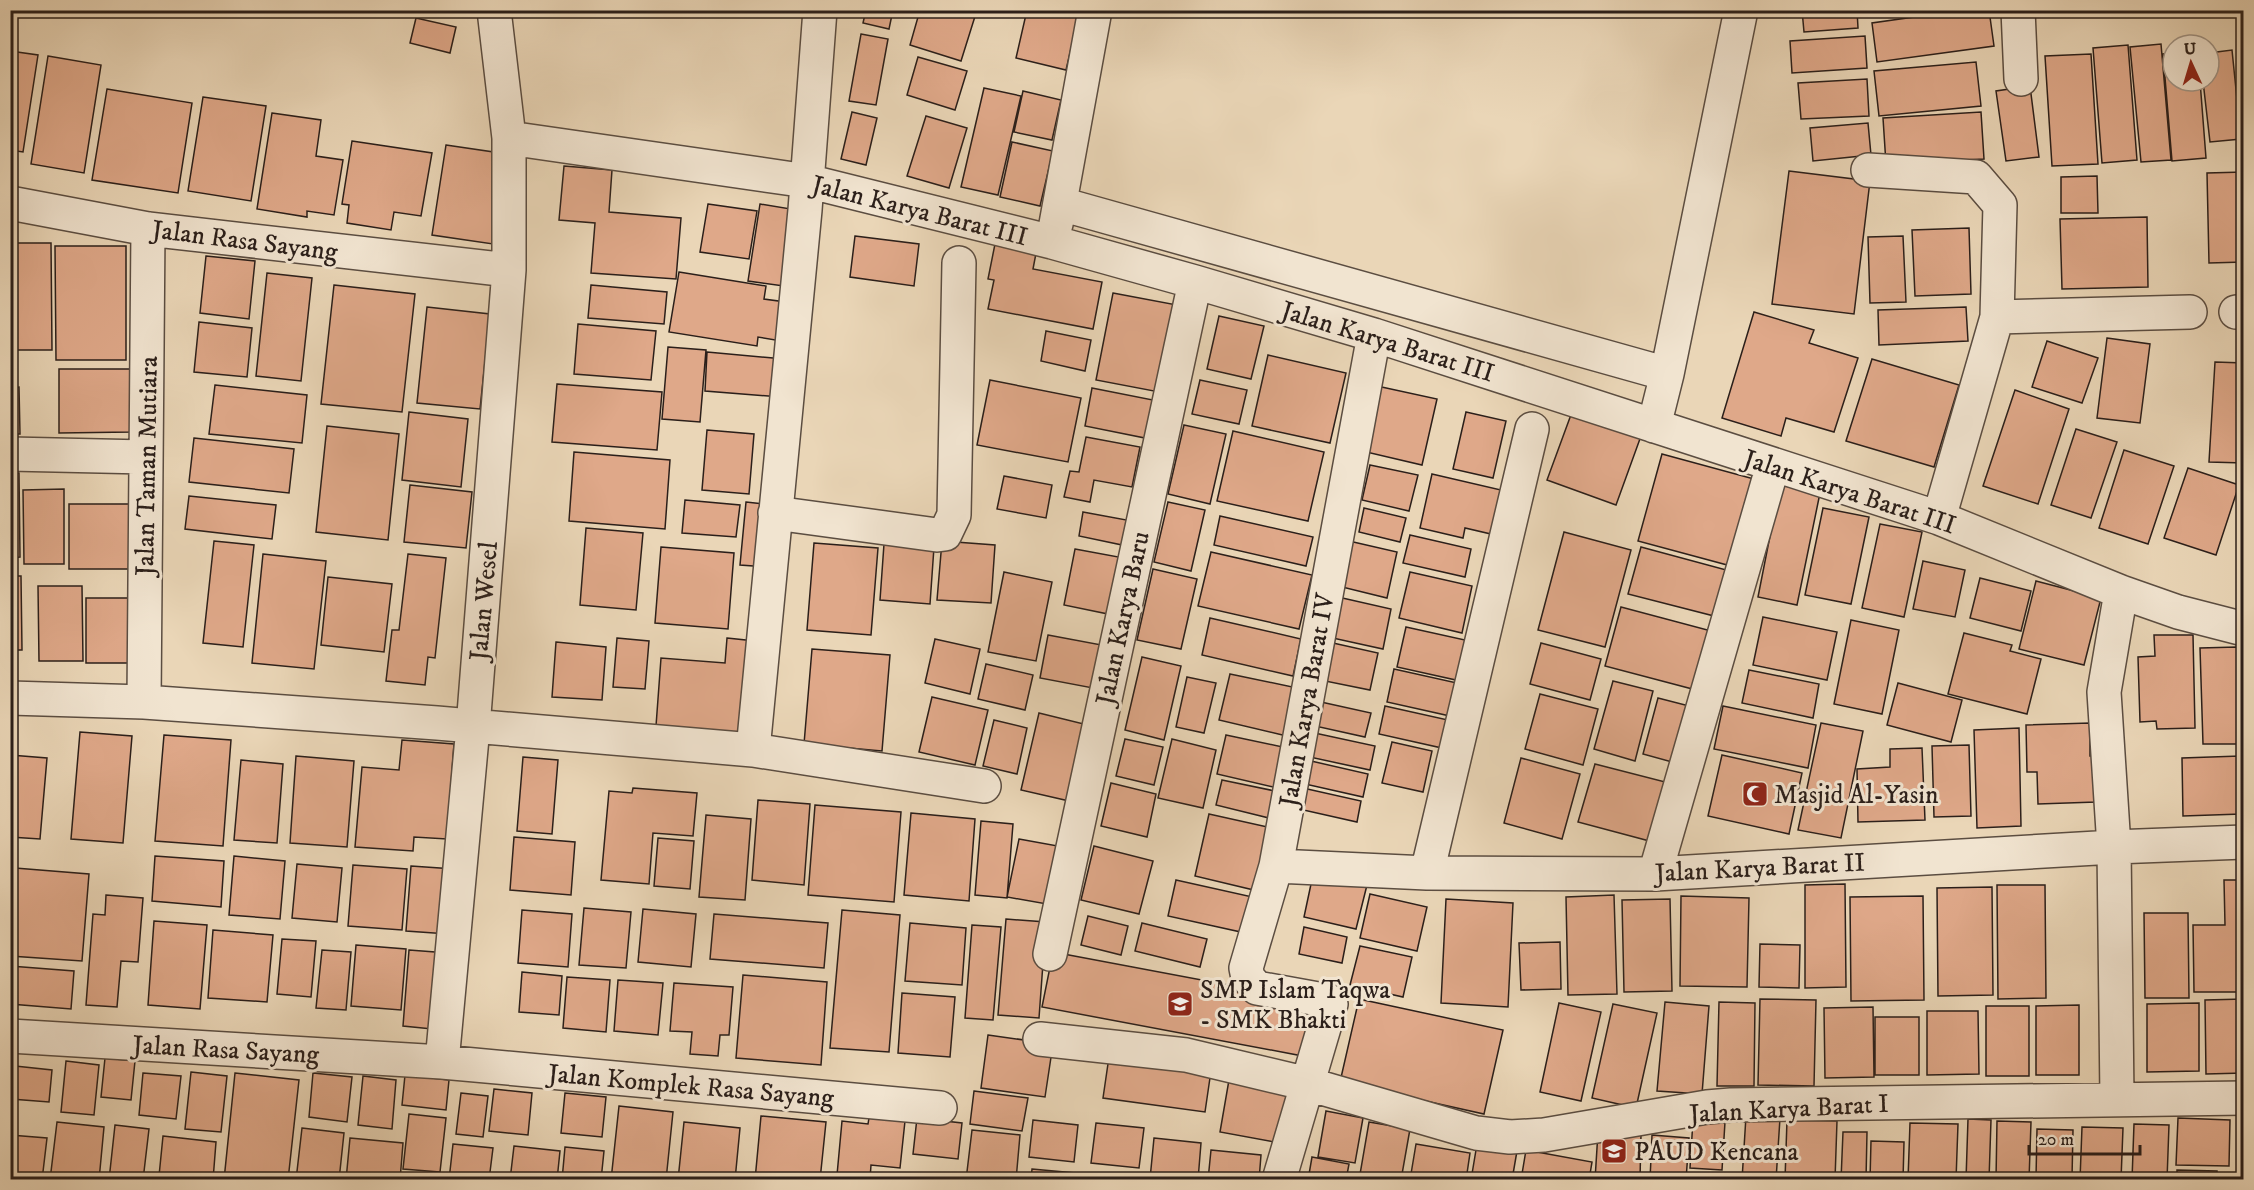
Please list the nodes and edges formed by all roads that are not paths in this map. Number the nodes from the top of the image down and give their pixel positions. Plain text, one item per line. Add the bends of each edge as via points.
1 (494, 10) edge
2 (820, 10) edge
3 (1095, 10) edge
4 (1741, 10) edge
5 (2018, 10) edge
6 (2020, 79) dead end
7 (509, 138) junction
8 (1868, 170) dead end
9 (807, 181) junction
10 (10, 203) edge
11 (1061, 204) junction
12 (148, 229) junction
13 (1053, 242) junction
14 (959, 263) dead end
15 (495, 268) junction
16 (1195, 282) junction
17 (2190, 312) dead end
18 (1996, 317) junction
19 (1374, 334) junction
20 (1667, 374) junction
21 (1654, 426) junction
22 (1532, 429) dead end
23 (10, 454) edge
24 (146, 457) junction
25 (1773, 465) junction
26 (775, 513) junction
27 (1939, 518) junction
28 (2121, 592) junction
29 (2244, 629) edge
30 (10, 698) edge
31 (144, 702) junction
32 (472, 727) junction
33 (753, 750) junction
34 (984, 786) dead end
35 (2244, 842) edge
36 (2114, 847) junction
37 (1276, 866) junction
38 (1426, 873) junction
39 (1655, 874) junction
40 (1050, 954) dead end
41 (10, 1036) edge
42 (1040, 1039) dead end
43 (442, 1062) junction
44 (1308, 1084) junction
45 (2244, 1098) edge
46 (2117, 1099) junction
47 (940, 1108) dead end
48 (1279, 1179) edge

1 - 7 street, Jalan Wesel
2 - 9 street
3 - 11 street
4 - 20 street
5 - 6 street
7 - 9 street, Jalan Karya Barat III
7 - 15 street, Jalan Wesel
8 - 18 street via 1976,177 2000,205
9 - 13 street, Jalan Karya Barat III
9 - 26 street
10 - 12 street, Jalan Rasa Sayang
11 - 13 street
11 - 20 street
12 - 15 street, Jalan Rasa Sayang
12 - 24 street, Jalan Taman Mutiara
13 - 16 street, Jalan Karya Barat III
14 - 26 street via 954,515 945,534
15 - 32 street, Jalan Wesel
16 - 19 street, Jalan Karya Barat III
16 - 40 street, Jalan Karya Baru
17 - 18 street
18 - 27 street
19 - 21 street, Jalan Karya Barat III
19 - 37 street, Jalan Karya Barat IV
20 - 21 street
21 - 25 street, Jalan Karya Barat III
22 - 38 street
23 - 24 street
24 - 31 street, Jalan Taman Mutiara
25 - 27 street, Jalan Karya Barat III
25 - 39 street
26 - 33 street
27 - 28 street, Jalan Karya Barat III
28 - 29 street, Jalan Karya Barat III
28 - 36 street via 2104,692
30 - 31 street
31 - 32 street
32 - 33 street
32 - 43 street, Jalan Wesel
33 - 34 street
35 - 36 street, Jalan Karya Barat II
36 - 39 street, Jalan Karya Barat II
36 - 46 street
37 - 38 street, Jalan Karya Barat II
37 - 44 street, Jalan Karya Barat IV via 1246,968 1248,978 1257,988 1329,1001 1332,1007
38 - 39 street, Jalan Karya Barat II
41 - 43 street, Jalan Rasa Sayang
42 - 44 street, Jalan Karya Barat I via 1185,1055
43 - 47 street, Jalan Komplek Rasa Sayang
44 - 46 street, Jalan Karya Barat I via 1476,1133 1510,1137 1731,1105
44 - 48 street
45 - 46 street, Jalan Karya Barat I

